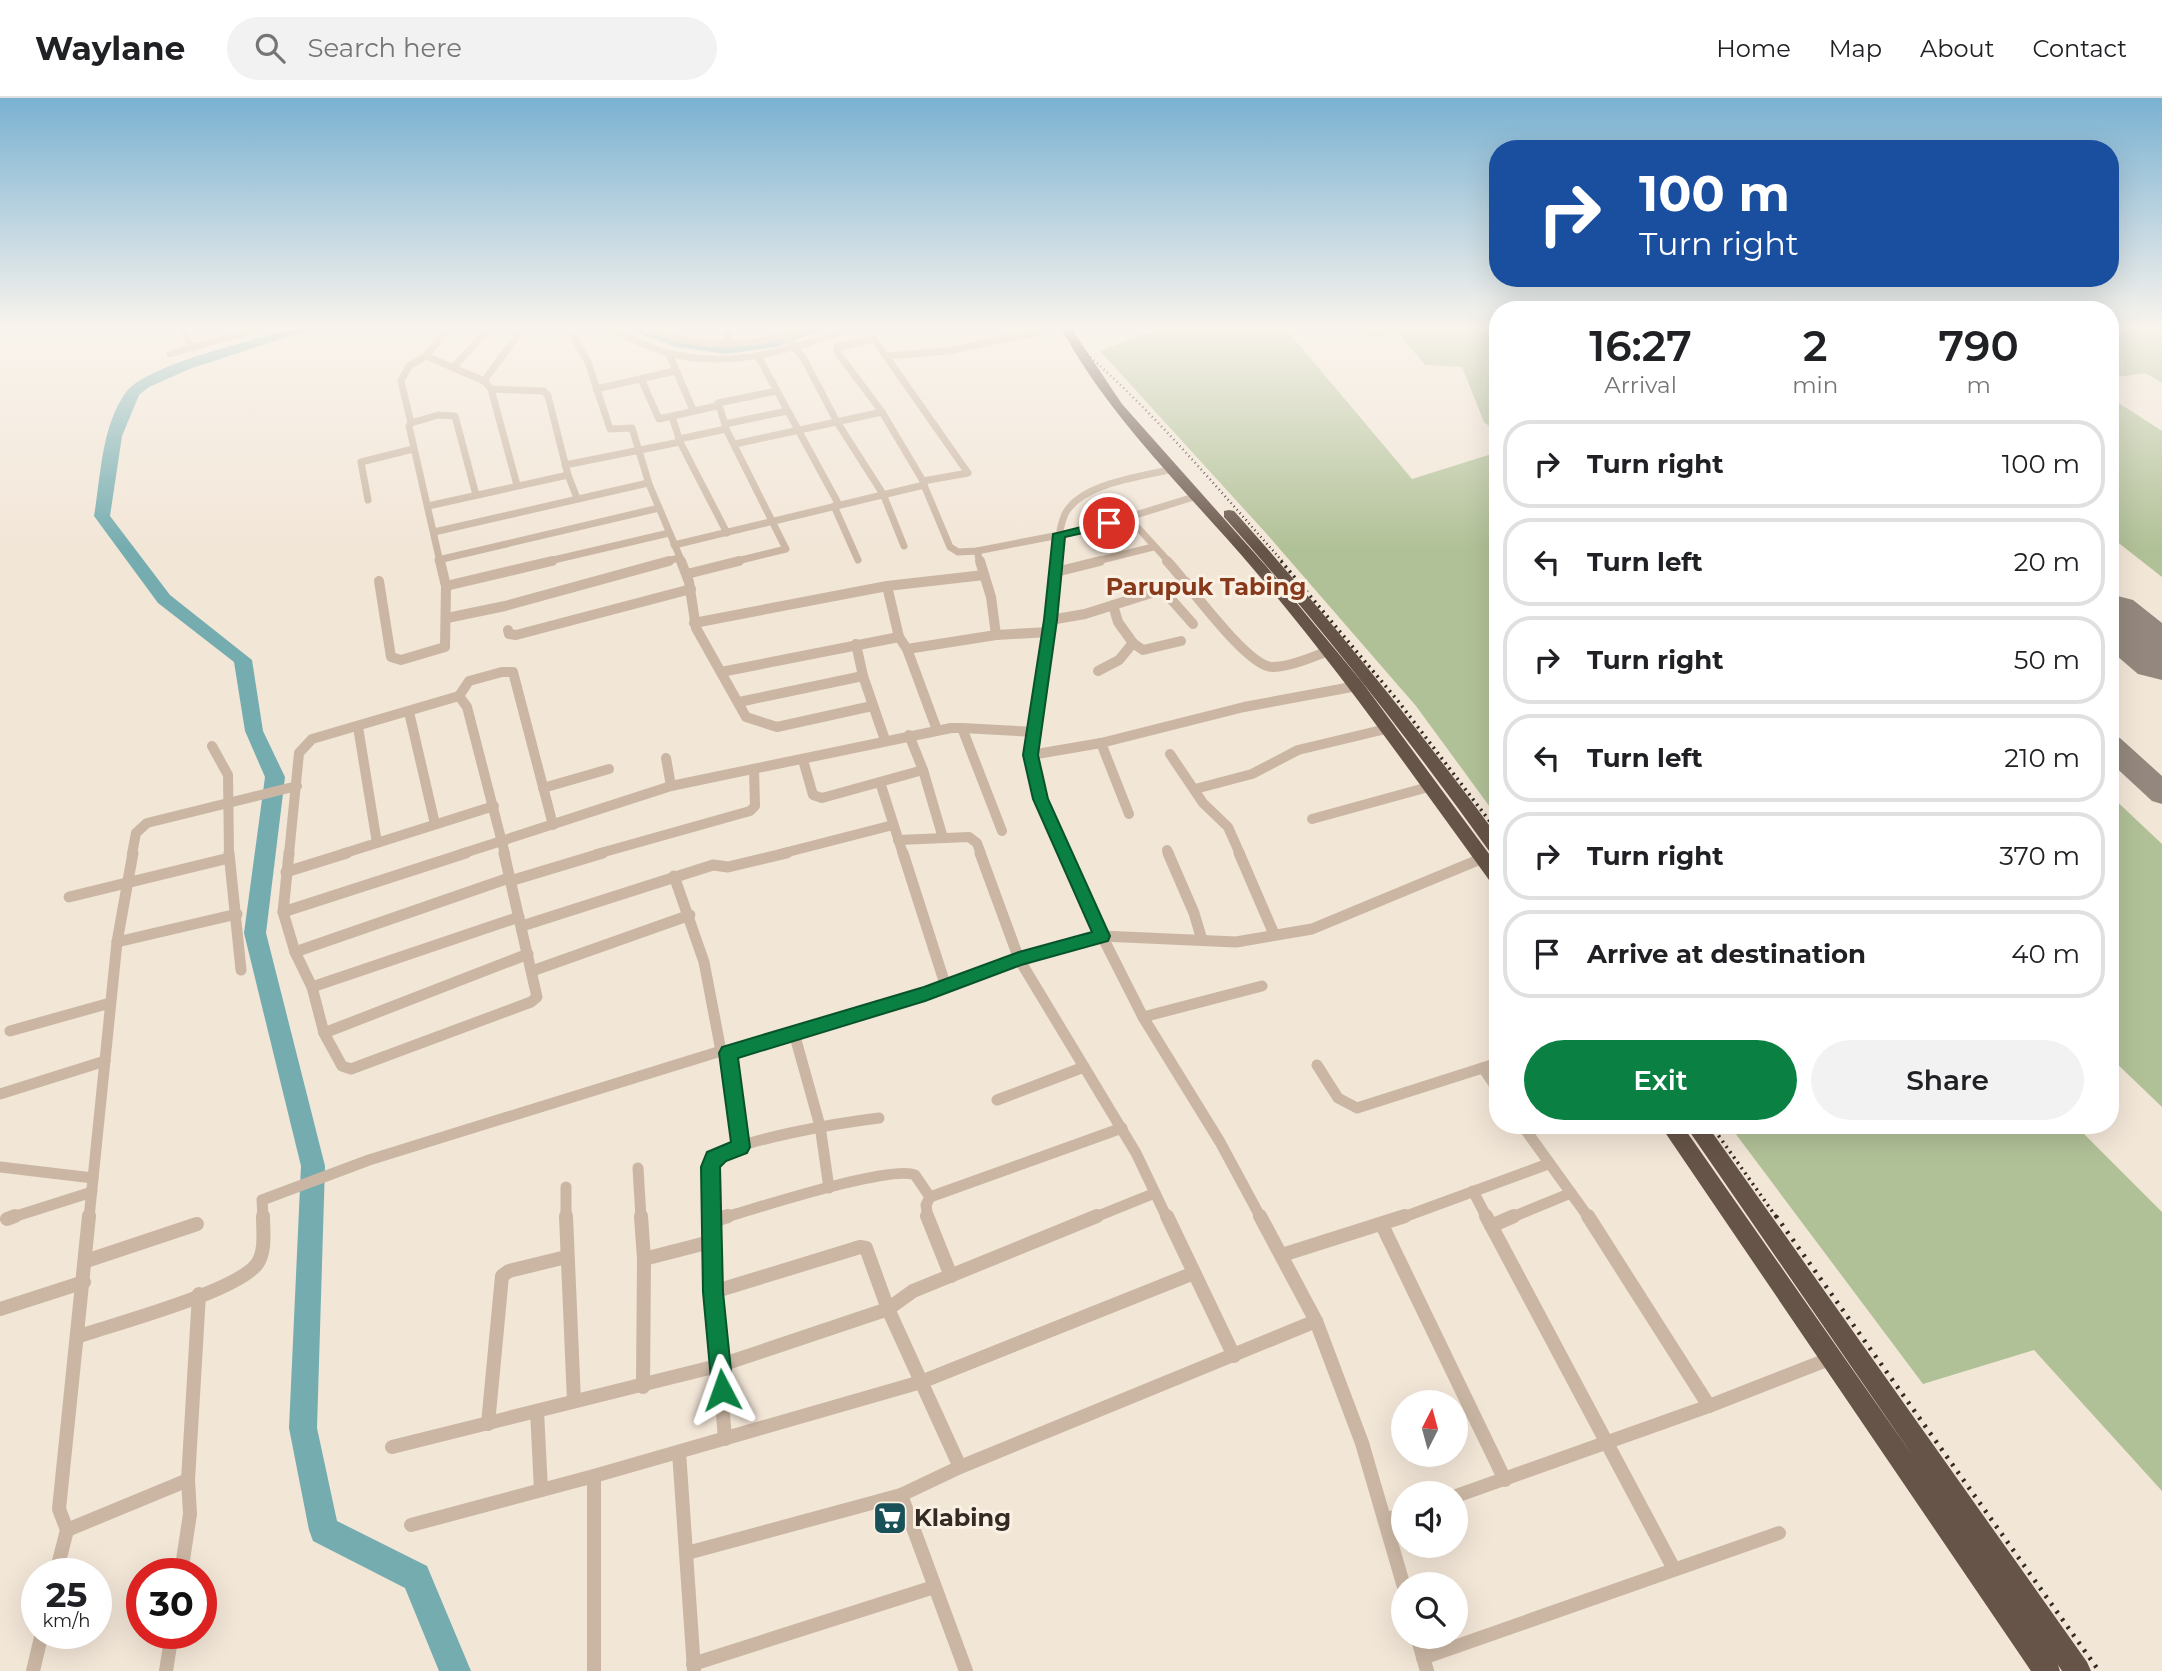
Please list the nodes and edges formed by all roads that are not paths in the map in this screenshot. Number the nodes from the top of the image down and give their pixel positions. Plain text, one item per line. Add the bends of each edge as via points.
1 (406, 401) edge
2 (494, 401) edge
3 (549, 401) edge
4 (600, 401) edge
5 (651, 401) edge
6 (690, 401) edge
7 (722, 401) edge
8 (782, 401) edge
9 (825, 401) edge
10 (874, 401) edge
11 (918, 401) edge
12 (1115, 401) edge
13 (1122, 401) edge
14 (717, 406) junction
15 (694, 410) junction
16 (787, 411) junction
17 (881, 412) junction
18 (672, 416) junction
19 (837, 422) junction
20 (411, 423) junction
21 (726, 426) junction
22 (797, 431) junction
23 (679, 441) junction
24 (735, 444) junction
25 (413, 449) junction
26 (637, 452) junction
27 (565, 465) junction
28 (1173, 469) junction
29 (568, 475) junction
30 (648, 483) junction
31 (924, 483) junction
32 (517, 485) junction
33 (883, 494) junction
34 (476, 495) junction
35 (1198, 496) junction
36 (577, 498) junction
37 (368, 500) dead end
38 (836, 505) junction
39 (428, 506) junction
40 (659, 508) junction
41 (1129, 517) junction
42 (774, 521) junction
43 (434, 532) junction
44 (669, 533) junction
45 (727, 533) junction
46 (1059, 534) junction
47 (674, 545) junction
48 (904, 546) dead end
49 (1153, 547) junction
50 (976, 551) junction
51 (679, 558) junction
52 (438, 561) junction
53 (858, 561) dead end
54 (1268, 568) junction
55 (1056, 572) junction
56 (687, 574) junction
57 (984, 575) junction
58 (379, 581) dead end
59 (1186, 582) junction
60 (446, 586) junction
61 (887, 586) junction
62 (691, 589) junction
63 (1163, 590) junction
64 (1113, 605) junction
65 (447, 618) junction
66 (694, 623) junction
67 (1193, 624) dead end
68 (1049, 626) junction
69 (508, 630) dead end
70 (996, 635) junction
71 (899, 637) junction
72 (1181, 641) dead end
73 (1133, 643) junction
74 (856, 644) junction
75 (907, 649) junction
76 (1329, 651) junction
77 (1098, 671) dead end
78 (721, 672) junction
79 (863, 676) junction
80 (1357, 686) junction
81 (459, 696) junction
82 (739, 702) junction
83 (872, 706) junction
84 (410, 712) junction
85 (358, 727) junction
86 (962, 728) junction
87 (1390, 728) junction
88 (937, 730) junction
89 (1035, 732) junction
90 (909, 735) junction
91 (885, 740) junction
92 (1101, 743) junction
93 (212, 746) dead end
94 (1170, 754) dead end
95 (1031, 755) junction
96 (666, 758) dead end
97 (803, 760) junction
98 (609, 769) dead end
99 (754, 769) junction
100 (923, 770) junction
101 (880, 782) junction
102 (297, 786) junction
103 (671, 786) junction
104 (1432, 786) junction
105 (543, 788) junction
106 (1195, 789) junction
107 (1451, 799) junction
108 (229, 803) junction
109 (494, 806) junction
110 (1129, 814) dead end
111 (1312, 819) dead end
112 (435, 824) junction
113 (553, 825) junction
114 (893, 825) junction
115 (1002, 831) dead end
116 (943, 838) junction
117 (898, 840) junction
118 (1489, 840) edge
119 (501, 842) junction
120 (377, 843) junction
121 (1167, 850) dead end
122 (229, 858) junction
123 (1483, 858) junction
124 (1489, 866) edge
125 (286, 873) junction
126 (674, 876) junction
127 (510, 879) junction
128 (126, 884) junction
129 (69, 897) dead end
130 (283, 912) junction
131 (237, 914) junction
132 (690, 915) junction
133 (520, 921) junction
134 (1274, 934) junction
135 (1102, 936) junction
136 (1202, 940) junction
137 (117, 942) junction
138 (295, 952) junction
139 (528, 954) junction
140 (1019, 959) junction
141 (240, 970) dead end
142 (532, 971) junction
143 (1262, 986) dead end
144 (312, 987) junction
145 (946, 987) junction
146 (110, 1003) junction
147 (1143, 1017) junction
148 (10, 1031) dead end
149 (324, 1033) junction
150 (794, 1033) junction
151 (724, 1052) junction
152 (105, 1061) junction
153 (1317, 1065) dead end
154 (1489, 1066) edge
155 (1084, 1067) junction
156 (1483, 1068) junction
157 (1489, 1077) edge
158 (0, 1094) edge
159 (997, 1100) dead end
160 (879, 1118) dead end
161 (820, 1126) junction
162 (1122, 1128) junction
163 (1528, 1134) edge
164 (1697, 1139) edge
165 (741, 1147) junction
166 (1548, 1164) junction
167 (0, 1167) edge
168 (638, 1168) dead end
169 (93, 1185) junction
170 (566, 1187) dead end
171 (829, 1188) junction
172 (1473, 1191) junction
173 (1730, 1192) junction
174 (1155, 1193) junction
175 (1571, 1193) junction
176 (930, 1197) junction
177 (6, 1219) dead end
178 (712, 1221) junction
179 (197, 1224) dead end
180 (1382, 1225) junction
181 (1492, 1226) junction
182 (710, 1242) junction
183 (1282, 1255) junction
184 (566, 1257) junction
185 (643, 1259) junction
186 (86, 1262) junction
187 (1194, 1273) junction
188 (951, 1276) junction
189 (84, 1282) junction
190 (713, 1292) junction
191 (199, 1294) junction
192 (888, 1308) junction
193 (0, 1309) edge
194 (1316, 1321) junction
195 (76, 1337) junction
196 (1234, 1356) junction
197 (1832, 1358) junction
198 (721, 1365) junction
199 (920, 1382) junction
200 (643, 1387) junction
201 (573, 1401) junction
202 (1709, 1406) junction
203 (537, 1411) junction
204 (488, 1424) junction
205 (725, 1439) junction
206 (1608, 1441) junction
207 (392, 1447) dead end
208 (679, 1451) junction
209 (960, 1467) junction
210 (594, 1476) junction
211 (188, 1480) junction
212 (1505, 1480) junction
213 (541, 1490) junction
214 (1468, 1492) edge
215 (901, 1495) junction
216 (1391, 1518) edge
217 (1385, 1520) junction
218 (411, 1525) dead end
219 (1961, 1525) junction
220 (67, 1530) junction
221 (1779, 1533) dead end
222 (687, 1553) junction
223 (60, 1558) edge
224 (183, 1558) edge
225 (1674, 1569) junction
226 (1400, 1572) edge
227 (934, 1587) junction
228 (38, 1649) edge
229 (169, 1649) edge
230 (1425, 1665) edge
231 (694, 1668) edge
232 (33, 1671) edge
233 (166, 1671) edge
234 (594, 1671) edge
235 (967, 1671) edge
236 (2047, 1671) edge
237 (2078, 1671) edge

1 - 20 street
2 - 32 street
3 - 27 street
4 - 26 street via 610,429 631,426
5 - 18 street via 659,419
6 - 15 street
7 - 14 street
8 - 16 street
9 - 19 street
10 - 17 street
11 - 31 street via 968,473
12 - 28 highway
13 - 54 highway
14 - 15 street
14 - 21 street
15 - 18 street
16 - 21 street
16 - 22 street
17 - 19 street
17 - 31 street
18 - 23 street
19 - 22 street
19 - 33 street
20 - 25 street
20 - 34 street via 450,413 455,416
21 - 23 street
21 - 24 street
22 - 24 street
22 - 38 street
23 - 26 street
23 - 45 street
24 - 42 street
25 - 37 street via 361,462
25 - 39 street
26 - 27 street
26 - 30 street
27 - 29 street
28 - 35 highway
28 - 46 street via 1096,489 1076,499
29 - 32 street
29 - 36 street
30 - 36 street
30 - 40 street
31 - 33 street
31 - 50 street via 950,547 958,552
32 - 34 street
33 - 38 street
33 - 48 street
34 - 39 street
35 - 41 street
35 - 54 highway
36 - 43 street
38 - 42 street
38 - 53 street
39 - 43 street
40 - 44 street
40 - 52 street
41 - 46 street
41 - 49 street
42 - 45 street
42 - 56 street via 783,551
43 - 52 street
44 - 47 street
44 - 60 street
45 - 47 street
46 - 50 street
46 - 55 street
47 - 51 street
49 - 55 street
49 - 59 street
50 - 57 street
51 - 56 street
51 - 65 street
52 - 60 street
54 - 76 highway
54 - 107 highway via 1366,674
55 - 68 street
56 - 62 street
57 - 61 street
57 - 70 street
58 - 65 street via 390,653 395,660 445,648
59 - 63 street
59 - 76 street via 1221,626 1264,666 1280,667
60 - 65 street
61 - 66 street
61 - 71 street
62 - 66 street
62 - 69 street via 516,635
63 - 64 street
63 - 67 street
64 - 68 street
64 - 73 street
66 - 78 street
68 - 70 street
68 - 89 street
70 - 75 street
71 - 74 street
71 - 75 street
72 - 73 street via 1143,650
73 - 77 street via 1128,653
74 - 78 street
74 - 79 street
75 - 88 street
76 - 80 highway
78 - 82 street
79 - 82 street
79 - 83 street
80 - 87 highway
80 - 92 street via 1244,707
81 - 84 street
81 - 105 street via 469,681 513,672
81 - 109 street via 467,707
82 - 83 street via 746,717 777,727
83 - 91 street
84 - 85 street
84 - 112 street
85 - 102 street via 303,745
85 - 120 street
86 - 88 street
86 - 89 street
86 - 115 street
87 - 104 highway
87 - 106 street via 1298,750 1252,774
88 - 90 street
89 - 95 street
90 - 91 street
90 - 100 street
91 - 97 street
92 - 95 street
92 - 110 street
93 - 108 street via 228,775
94 - 106 street
95 - 135 street via 1041,799
96 - 103 street
97 - 99 street
97 - 101 street via 817,797
98 - 105 street
99 - 103 street
99 - 127 street via 755,806 750,811
100 - 101 street
100 - 116 street
101 - 114 street
102 - 108 street
102 - 125 street
103 - 113 street
104 - 107 highway
104 - 111 street
105 - 113 street
106 - 134 street via 1228,827
107 - 118 highway
107 - 123 highway
108 - 122 street
108 - 128 street via 141,827 136,832
109 - 112 street
109 - 119 street
112 - 120 street
113 - 119 street
114 - 117 street
114 - 126 street via 748,863 713,865
116 - 117 street
116 - 140 street via 969,837 977,843
117 - 145 street
119 - 127 street
119 - 130 street
120 - 125 street
121 - 136 street
122 - 128 street
122 - 131 street
123 - 124 highway
123 - 134 street via 1348,916 1312,929
125 - 130 street
126 - 132 street
126 - 133 street
127 - 133 street
127 - 138 street
128 - 129 street
128 - 137 street
130 - 138 street
131 - 137 street
131 - 141 street
132 - 142 street
132 - 151 street via 708,976 714,1032
133 - 139 street
133 - 144 street
134 - 136 street via 1236,942
135 - 136 street
135 - 140 street
135 - 147 street
137 - 146 street
138 - 144 street
139 - 142 street
139 - 149 street
140 - 145 street
140 - 155 street
142 - 149 street via 538,993 531,1003 359,1067 342,1066
143 - 147 street
144 - 149 street
145 - 150 street
146 - 148 street
146 - 152 street
147 - 183 street
150 - 151 street
150 - 161 street
151 - 165 street
151 - 191 street via 369,1160 262,1200 261,1252 255,1266 242,1278
152 - 158 street
152 - 169 street
153 - 156 street via 1338,1098 1357,1108
154 - 156 street
155 - 159 street
155 - 162 street
156 - 157 street
160 - 161 street
161 - 165 street
161 - 171 street
162 - 174 street
162 - 176 street
163 - 166 street
164 - 173 highway
165 - 178 street via 720,1154 710,1167
166 - 172 street
166 - 175 street
167 - 169 street
168 - 185 street
169 - 177 street
169 - 186 street
170 - 184 street
171 - 176 street via 909,1171 918,1176
171 - 178 street
172 - 180 street
172 - 181 street
173 - 197 highway
173 - 219 highway
174 - 187 street
174 - 188 street
175 - 181 street
175 - 202 street
176 - 188 street via 926,1213
178 - 182 street
179 - 186 street
180 - 183 street
180 - 212 street
181 - 206 street
182 - 185 street
182 - 190 street
183 - 194 street
184 - 201 street
184 - 204 street via 502,1276
185 - 200 street
186 - 189 street
187 - 196 street
187 - 199 street
188 - 192 street via 913,1291
189 - 193 street
189 - 195 street
190 - 192 street via 860,1247 871,1255
190 - 198 street
191 - 195 street
191 - 211 street
192 - 198 street
192 - 199 street
194 - 196 street
194 - 217 street
195 - 220 street via 59,1509
196 - 209 street
197 - 202 street
197 - 219 highway
198 - 200 street
198 - 205 street
199 - 205 street
199 - 209 street
200 - 201 street
201 - 203 street
202 - 206 street
203 - 204 street
203 - 213 street
204 - 207 street
205 - 208 street
206 - 212 street
206 - 225 street
208 - 210 street
208 - 222 street
209 - 215 street
210 - 213 street
210 - 234 street
211 - 220 street
211 - 224 street via 190,1514
212 - 214 street
213 - 218 street
215 - 222 street
215 - 227 street
216 - 217 street
217 - 226 street
219 - 236 highway
219 - 237 highway
220 - 223 street
221 - 225 street
222 - 231 street
225 - 230 street
227 - 231 street
227 - 235 street
228 - 232 street
229 - 233 street

